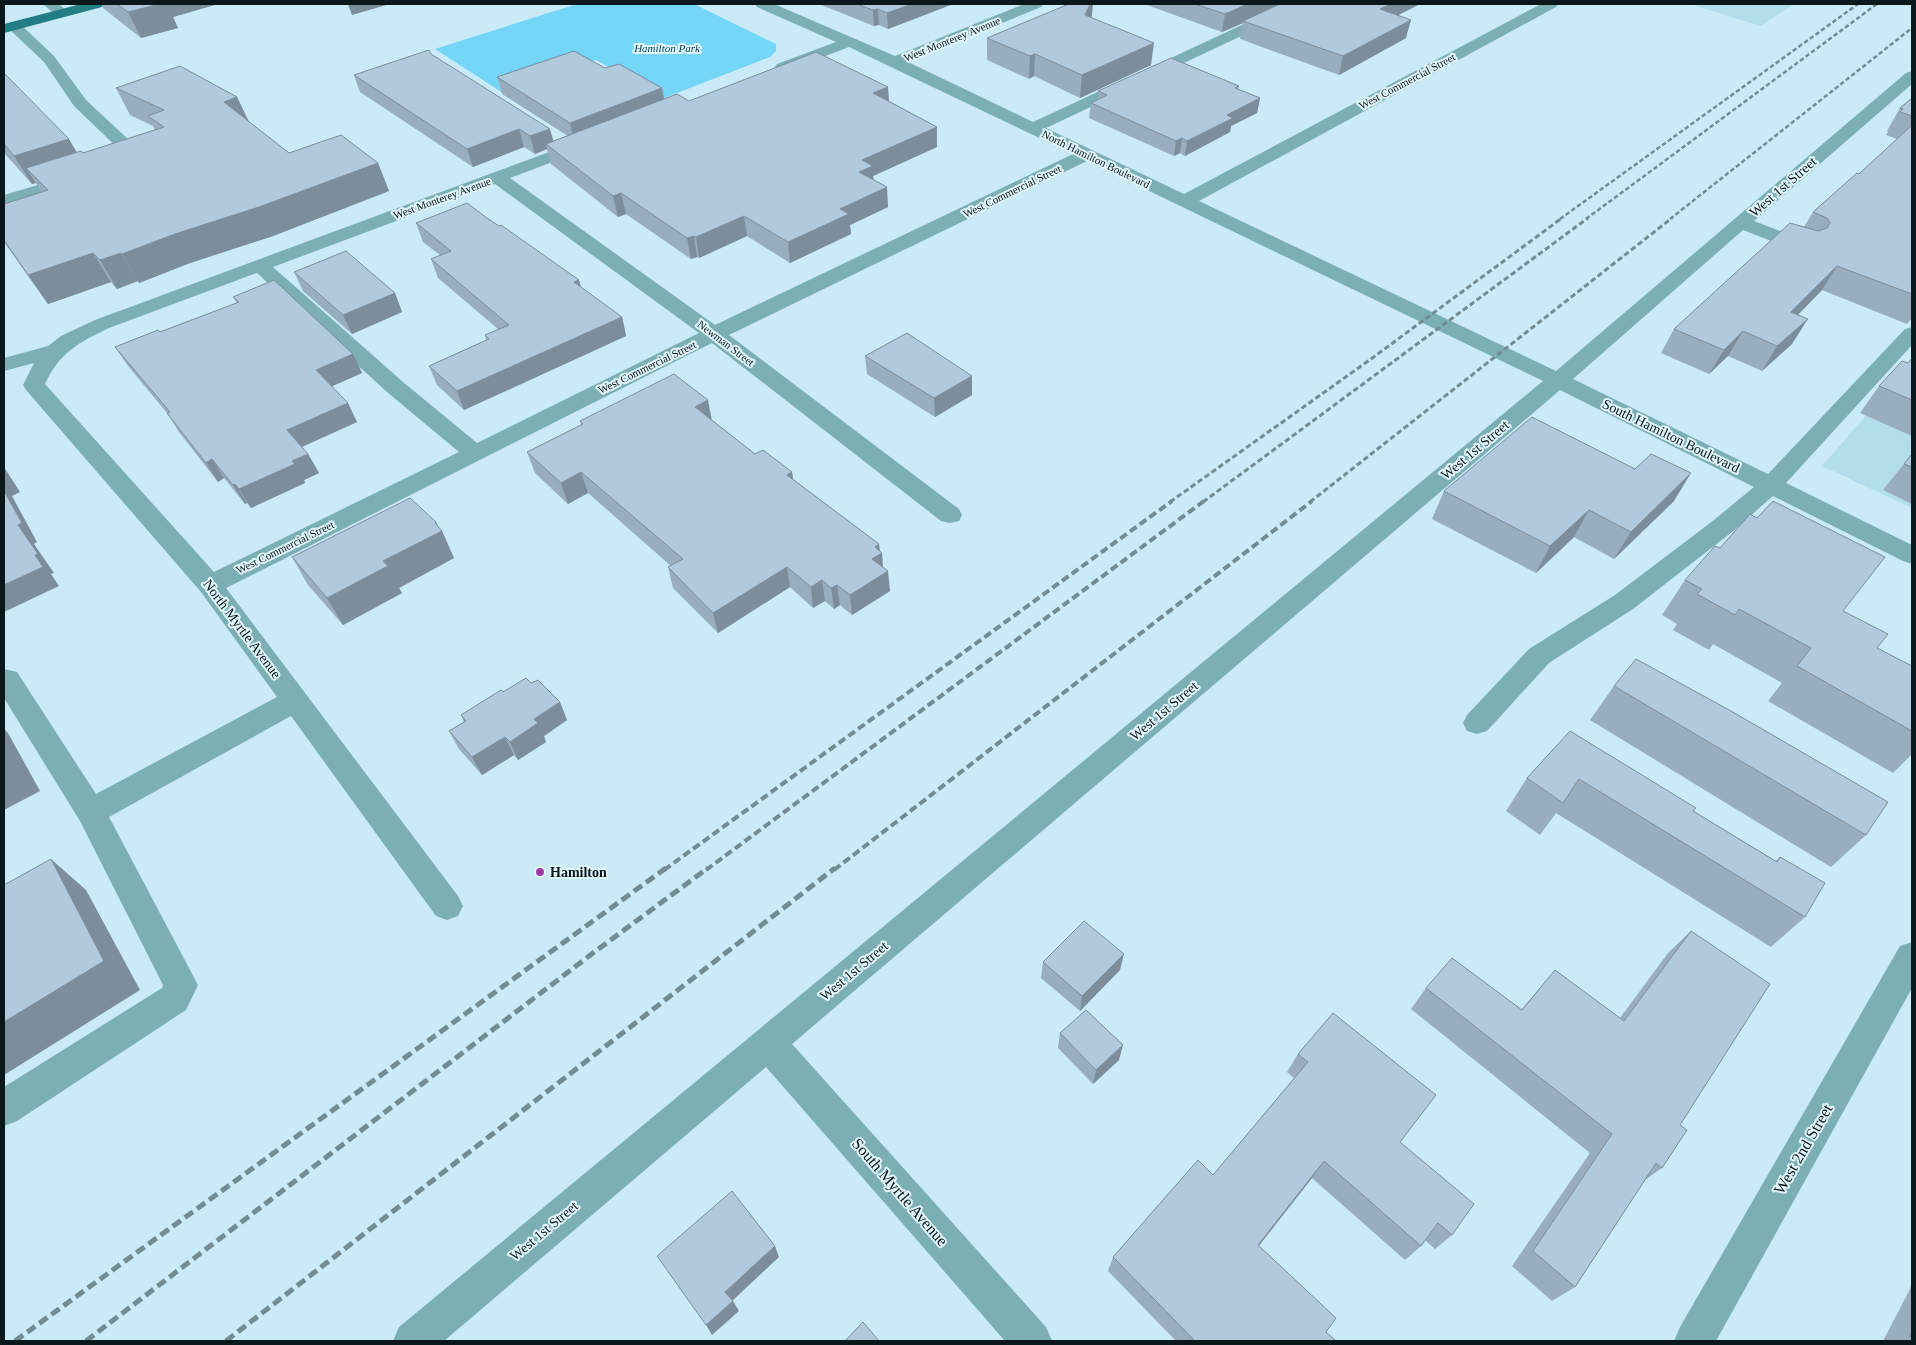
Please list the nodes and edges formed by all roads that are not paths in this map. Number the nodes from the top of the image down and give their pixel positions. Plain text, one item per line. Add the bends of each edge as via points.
1 (97, 4) edge
2 (762, 4) edge
3 (1036, 4) edge
4 (1298, 4) edge
5 (1551, 4) edge
6 (802, 7) dead end
7 (56, 8) edge
8 (784, 13) junction
9 (9, 27) edge
10 (849, 42) junction
11 (895, 62) junction
12 (767, 73) edge
13 (1911, 79) edge
14 (1032, 128) junction
15 (555, 137) dead end
16 (600, 138) edge
17 (572, 148) junction
18 (1087, 154) junction
19 (112, 167) edge
20 (94, 172) edge
21 (497, 177) junction
22 (4, 201) edge
23 (1184, 201) junction
24 (1741, 223) junction
25 (1804, 248) edge
26 (260, 265) junction
27 (1428, 318) joint
28 (1912, 333) edge
29 (714, 334) junction
30 (49, 357) junction
31 (4, 365) edge
32 (1558, 380) junction
33 (474, 453) junction
34 (1771, 485) junction
35 (950, 515) dead end
36 (1912, 556) edge
37 (210, 584) junction
38 (4, 680) edge
39 (296, 700) junction
40 (1477, 723) dead end
41 (91, 812) junction
42 (447, 906) dead end
43 (1912, 957) edge
44 (768, 1043) junction
45 (4, 1108) edge
46 (1018, 1336) edge
47 (413, 1341) edge
48 (1694, 1341) edge

1 - 7 main road
2 - 8 street, North Hamilton Boulevard
3 - 11 street, West Monterey Avenue
4 - 14 street
5 - 23 street, West Commercial Street
6 - 8 street
7 - 9 main road
8 - 10 street, North Hamilton Boulevard
9 - 19 street via 49,59 80,103 138,158
10 - 11 street, North Hamilton Boulevard
10 - 12 street
11 - 14 street, North Hamilton Boulevard
13 - 24 street, West 1st Street
14 - 18 street, North Hamilton Boulevard
15 - 17 street
16 - 17 street, West Monterey Avenue
17 - 21 street, West Monterey Avenue
18 - 23 street, North Hamilton Boulevard
18 - 29 street, West Commercial Street
20 - 22 street
21 - 26 street, West Monterey Avenue
21 - 29 street, Newman Street
23 - 27 street, North Hamilton Boulevard
24 - 25 street
24 - 32 street, West 1st Street
26 - 30 street, West Monterey Avenue via 102,324 64,342
26 - 33 street via 395,387
27 - 32 street, South Hamilton Boulevard
28 - 34 street
29 - 33 street, West Commercial Street
29 - 35 street, Newman Street
30 - 31 street
30 - 37 street, North Myrtle Avenue via 34,384
32 - 34 street, South Hamilton Boulevard
32 - 44 street, West 1st Street
33 - 37 street, West Commercial Street
34 - 36 street, South Hamilton Boulevard
34 - 40 street via 1716,532 1624,602 1539,656
37 - 39 street, North Myrtle Avenue
38 - 41 street via 7,680
39 - 41 street
39 - 42 street, North Myrtle Avenue
41 - 45 street via 181,984 174,999
43 - 48 street, West 2nd Street
44 - 46 street, South Myrtle Avenue
44 - 47 street, West 1st Street

